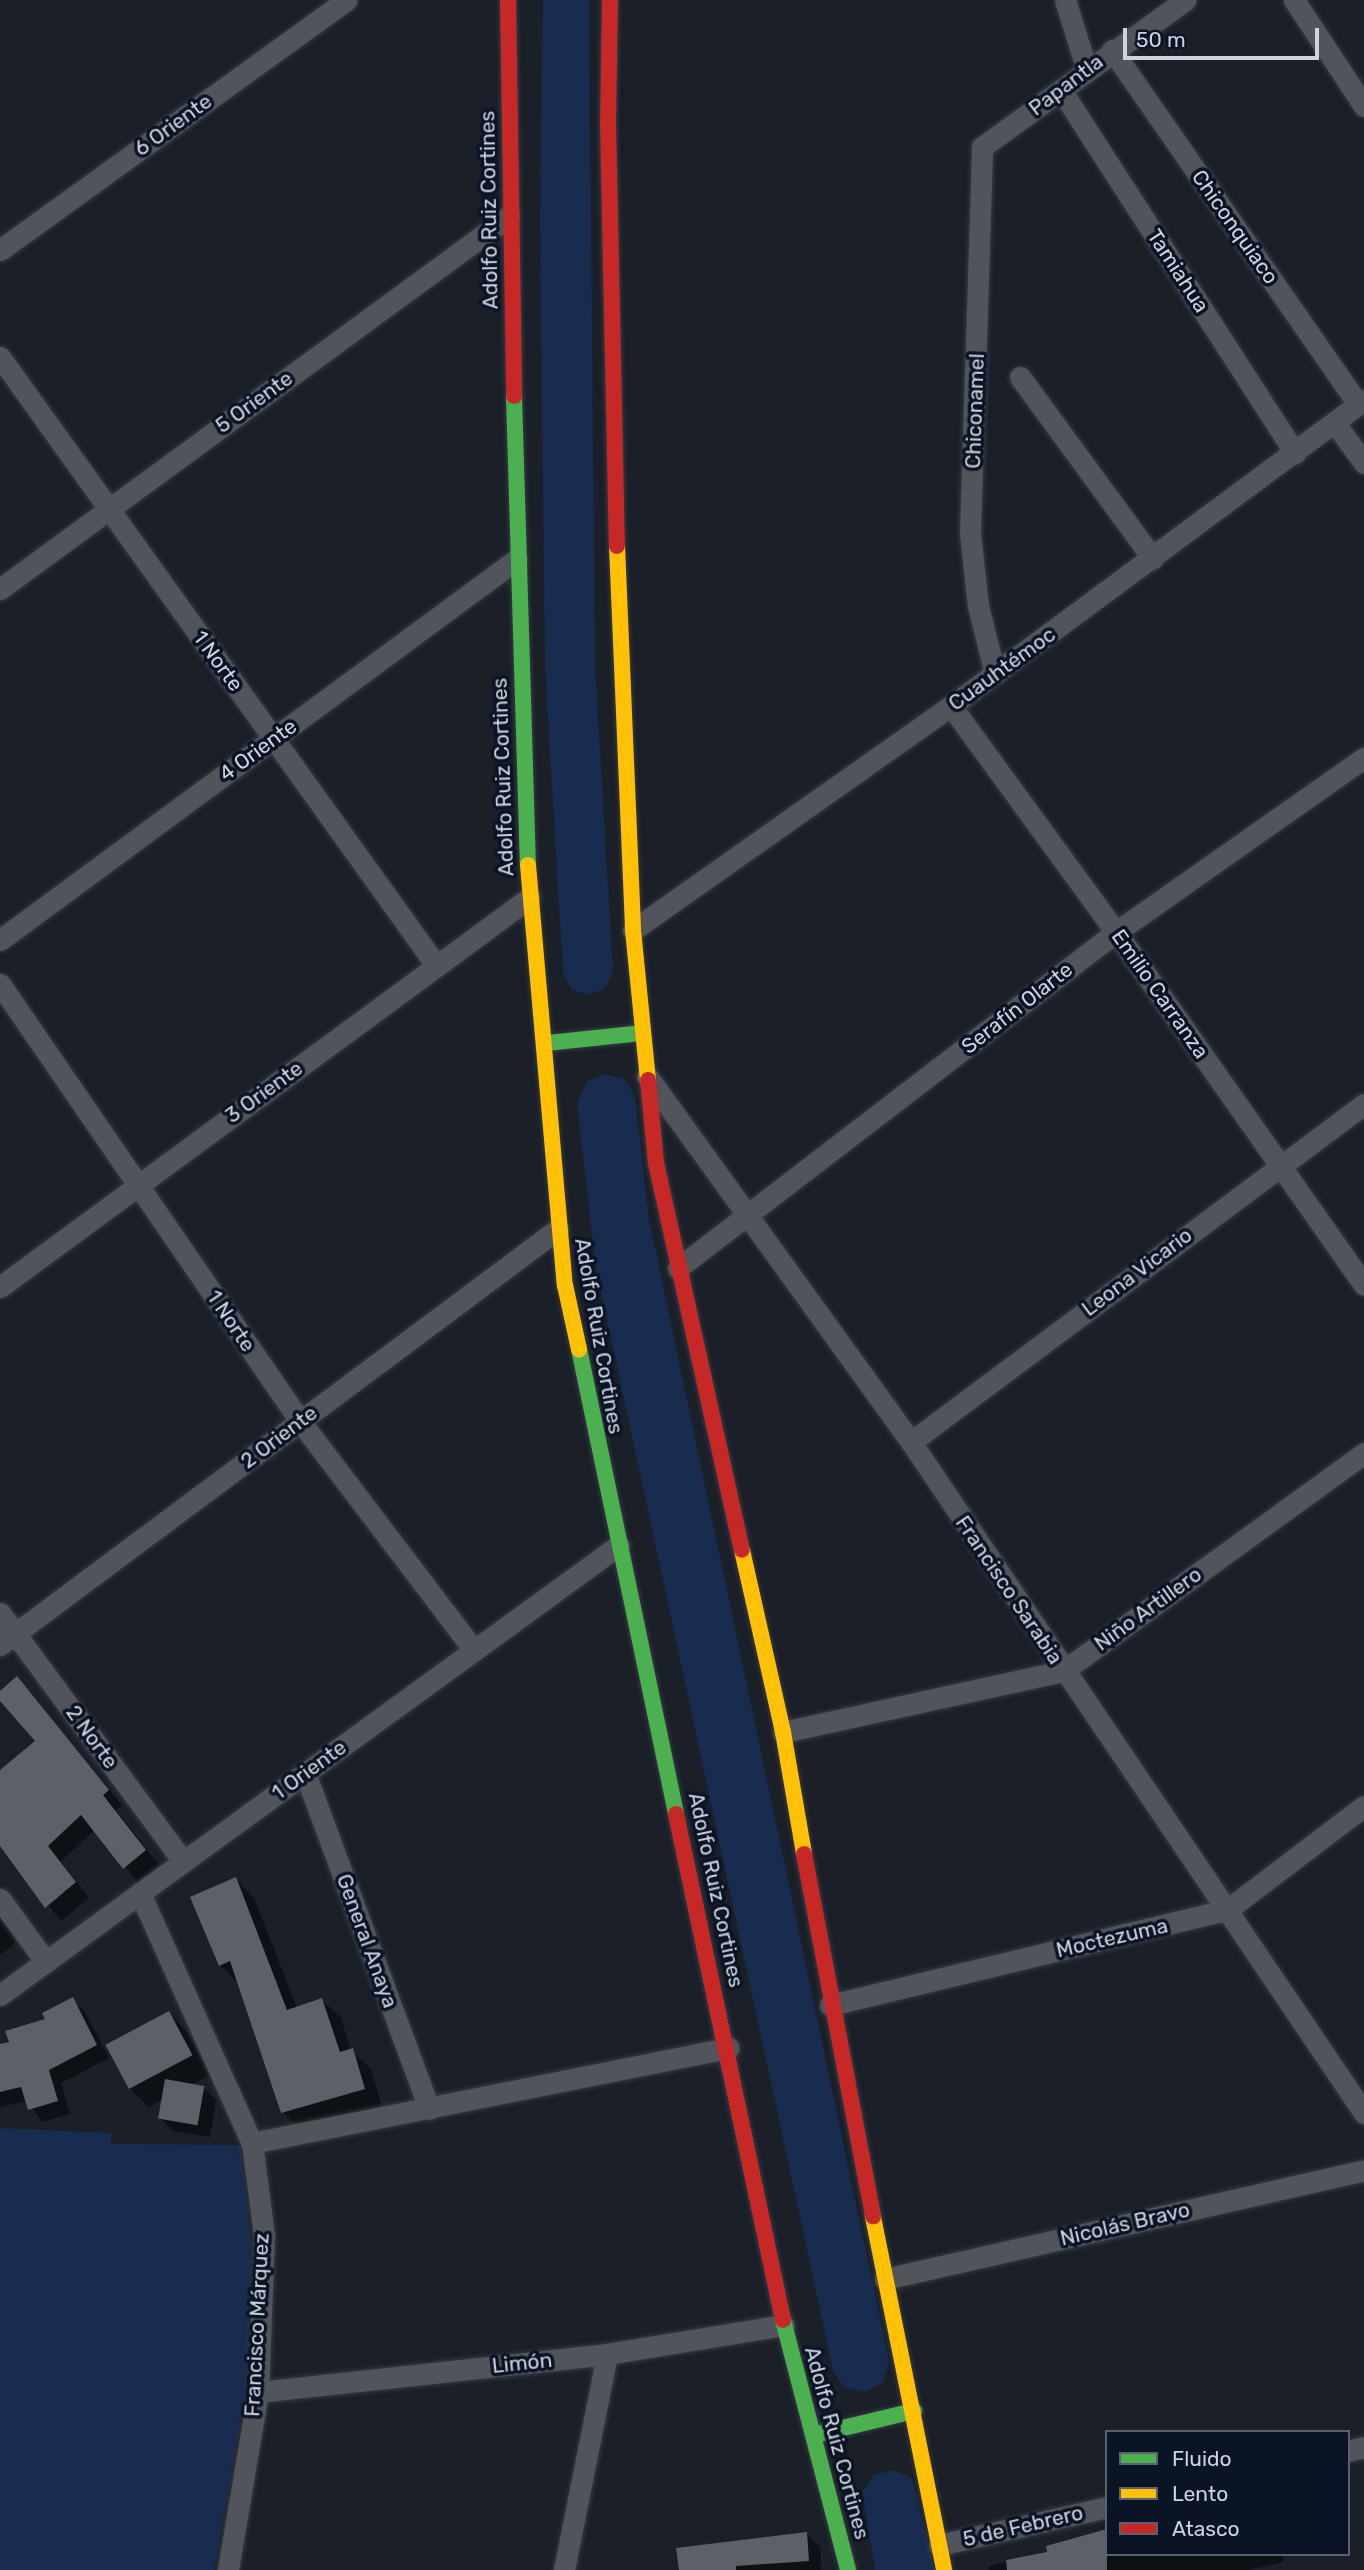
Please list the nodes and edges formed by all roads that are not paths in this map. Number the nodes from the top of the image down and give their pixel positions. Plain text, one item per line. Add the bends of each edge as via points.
1 (346, 0) edge
2 (508, 0) edge
3 (610, 0) edge
4 (1065, 0) edge
5 (1185, 0) edge
6 (1294, 0) edge
7 (1112, 50) junction
8 (1087, 70) junction
9 (1061, 90) junction
10 (1364, 106) edge
11 (982, 147) joint
12 (509, 216) junction
13 (0, 250) edge
14 (0, 357) edge
15 (1020, 377) dead end
16 (1361, 402) edge
17 (1334, 422) junction
18 (1295, 453) junction
19 (1364, 463) edge
20 (109, 509) junction
21 (517, 559) junction
22 (1153, 559) junction
23 (0, 589) edge
24 (995, 674) junction
25 (951, 706) junction
26 (274, 738) junction
27 (1364, 758) edge
28 (529, 898) junction
29 (633, 930) junction
30 (1116, 932) junction
31 (0, 940) edge
32 (436, 965) junction
33 (0, 984) edge
34 (642, 1033) junction
35 (547, 1043) junction
36 (645, 1073) junction
37 (1364, 1104) edge
38 (1281, 1164) junction
39 (138, 1185) junction
40 (747, 1216) junction
41 (558, 1229) junction
42 (678, 1268) junction
43 (1364, 1285) edge
44 (0, 1287) edge
45 (300, 1422) junction
46 (911, 1442) junction
47 (1364, 1453) edge
48 (619, 1545) junction
49 (0, 1613) edge
50 (8, 1639) edge
51 (474, 1650) junction
52 (1063, 1671) junction
53 (783, 1732) junction
54 (305, 1773) junction
55 (1364, 1806) edge
56 (183, 1861) junction
57 (140, 1894) junction
58 (0, 1899) edge
59 (1227, 1910) junction
60 (46, 1962) junction
61 (0, 1995) edge
62 (830, 2005) junction
63 (729, 2048) junction
64 (429, 2109) junction
65 (1364, 2113) edge
66 (252, 2143) junction
67 (1364, 2170) edge
68 (885, 2279) junction
69 (784, 2325) junction
70 (607, 2354) junction
71 (258, 2392) junction
72 (914, 2411) junction
73 (814, 2435) junction
74 (1105, 2507) edge
75 (939, 2545) junction
76 (228, 2570) edge
77 (564, 2570) edge
78 (848, 2570) edge
79 (944, 2570) edge

1 - 13 street, 6 Oriente
2 - 12 main road, Adolfo Ruiz Cortines
3 - 29 main road via 608,122 617,550
4 - 8 street
5 - 7 street, Papantla
6 - 10 street
7 - 8 street, Papantla
7 - 16 street, Chiconquiaco
8 - 9 street, Papantla
9 - 11 street, Papantla
9 - 18 street, Tamiahua
11 - 24 street, Chiconamel via 970,533 978,606
12 - 20 street, 5 Oriente
12 - 21 main road, Adolfo Ruiz Cortines
14 - 20 street, 1 Norte
15 - 22 street, Chiconamel
16 - 17 street, Cuauhtémoc
17 - 18 street, Cuauhtémoc
17 - 19 street
18 - 22 street, Cuauhtémoc
20 - 23 street, 5 Oriente
20 - 26 street, 1 Norte
21 - 26 street, 4 Oriente
21 - 28 main road, Adolfo Ruiz Cortines
22 - 24 street, Cuauhtémoc
24 - 25 street, Cuauhtémoc
25 - 29 street, Cuauhtémoc
25 - 30 street, Emilio Carranza
26 - 31 street, 4 Oriente
26 - 32 street, 1 Norte
27 - 30 street, Serafín Olarte
28 - 32 street, 3 Oriente
28 - 35 main road, Adolfo Ruiz Cortines
29 - 34 main road
30 - 38 street, Emilio Carranza
30 - 40 street, Serafín Olarte
32 - 39 street, 3 Oriente
33 - 39 street, 1 Norte
34 - 35 main road
34 - 36 main road
35 - 41 main road, Adolfo Ruiz Cortines
36 - 40 street, Francisco Sarabia
36 - 42 main road via 656,1163
37 - 38 street, Leona Vicario
38 - 43 street, Emilio Carranza
38 - 46 street, Leona Vicario
39 - 44 street, 3 Oriente
39 - 45 street, 1 Norte
40 - 42 street, Serafín Olarte
40 - 46 street, Francisco Sarabia
41 - 45 street, 2 Oriente
41 - 48 main road, Adolfo Ruiz Cortines via 565,1285
42 - 53 main road
45 - 50 street, 2 Oriente
45 - 51 street, 1 Norte
46 - 52 street, Francisco Sarabia
47 - 52 street, Niño Artillero
48 - 51 street, 1 Oriente
48 - 63 main road, Adolfo Ruiz Cortines
49 - 50 street, 2 Norte
50 - 56 street, 2 Norte
51 - 54 street, 1 Oriente
52 - 53 street, Niño Artillero
52 - 59 street, Francisco Sarabia
53 - 62 main road
54 - 56 street, 1 Oriente
54 - 64 street, General Anaya
55 - 59 street, Moctezuma
56 - 57 street, 1 Oriente
57 - 60 street, 1 Oriente
57 - 66 street, Francisco Márquez
58 - 60 street
59 - 62 street, Moctezuma
59 - 65 street, Francisco Sarabia
60 - 61 street, 1 Oriente
62 - 68 main road
63 - 64 street
63 - 69 main road, Adolfo Ruiz Cortines
64 - 66 street
66 - 71 street, Francisco Márquez via 264,2236
67 - 68 street, Nicolás Bravo
68 - 72 main road
69 - 70 street, Limón
69 - 73 main road, Adolfo Ruiz Cortines
70 - 71 street, Limón
70 - 77 street
71 - 76 street, Francisco Márquez
72 - 73 main road
72 - 75 main road
73 - 78 main road, Adolfo Ruiz Cortines
74 - 75 street, 5 de Febrero
75 - 79 main road

